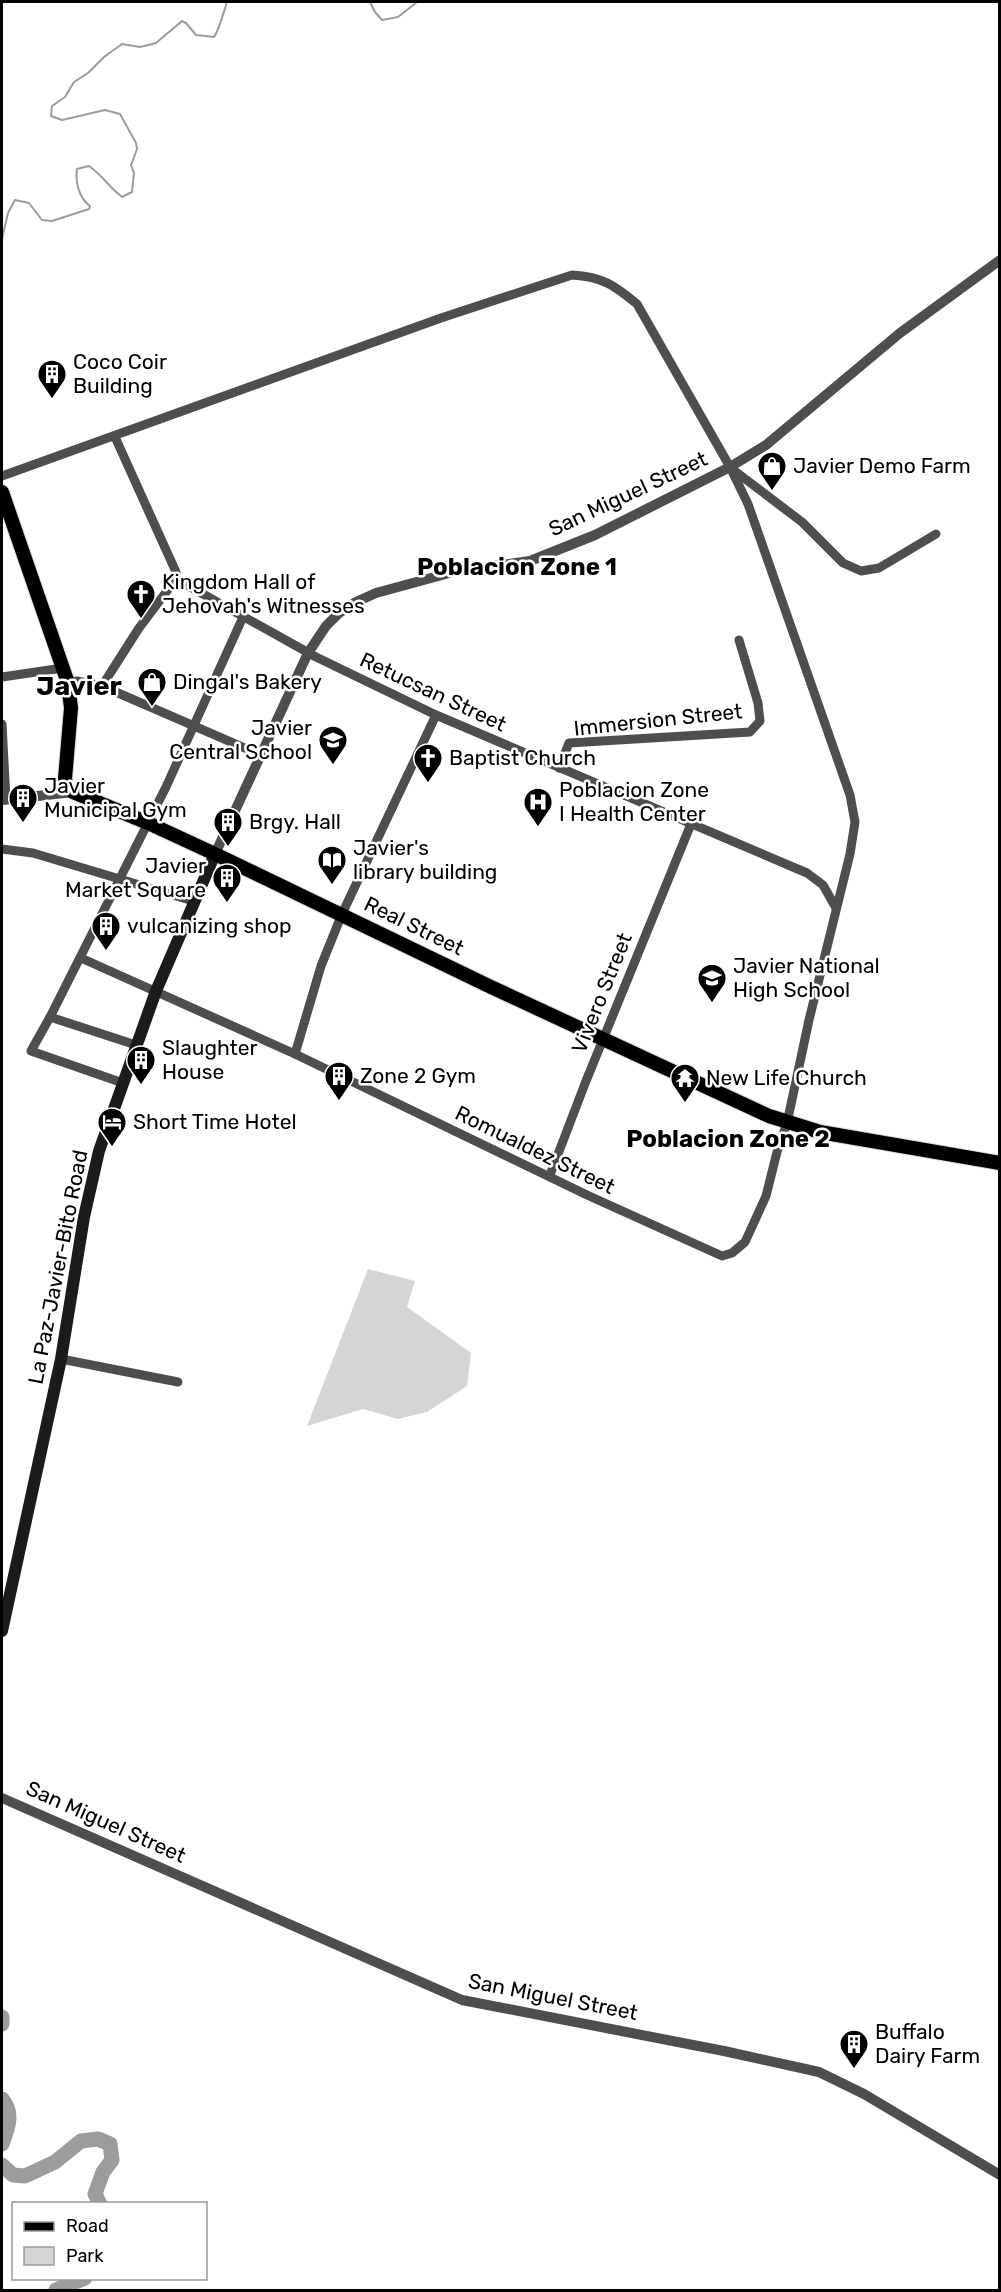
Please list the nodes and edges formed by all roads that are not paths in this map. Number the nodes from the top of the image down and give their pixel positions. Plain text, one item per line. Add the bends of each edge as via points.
1 (999, 260) edge
2 (115, 437) junction
3 (730, 467) junction
4 (2, 476) edge
5 (2, 492) edge
6 (936, 534) dead end
7 (176, 579) junction
8 (243, 616) junction
9 (739, 640) dead end
10 (308, 653) junction
11 (63, 668) junction
12 (2, 677) edge
13 (68, 683) junction
14 (102, 686) junction
15 (436, 715) junction
16 (2, 724) edge
17 (194, 727) junction
18 (261, 755) junction
19 (559, 768) junction
20 (73, 792) junction
21 (4, 800) edge
22 (148, 823) junction
23 (691, 824) junction
24 (2, 849) edge
25 (215, 854) junction
26 (119, 879) junction
27 (193, 901) junction
28 (836, 908) junction
29 (342, 914) junction
30 (81, 958) junction
31 (156, 991) junction
32 (50, 1017) junction
33 (604, 1039) junction
34 (136, 1045) junction
35 (295, 1054) junction
36 (123, 1083) junction
37 (787, 1123) junction
38 (999, 1162) edge
39 (550, 1175) junction
40 (61, 1359) junction
41 (178, 1382) dead end
42 (2, 1631) edge
43 (2, 1797) edge
44 (999, 2175) edge

1 - 3 street, San Miguel Street via 900,333 766,445
2 - 3 street via 441,318 572,275 590,276 615,285 637,304
2 - 4 street
2 - 7 street
3 - 6 street via 802,522 843,563 861,571 879,568
3 - 10 street, San Miguel Street via 595,535 530,561 453,572 366,598 339,613
3 - 28 street via 751,512 853,809 855,832
5 - 11 main road
7 - 8 street, Retucsan Street
7 - 14 street
8 - 10 street, Retucsan Street
8 - 17 street
9 - 19 street, Immersion Street via 758,703 760,721 750,732 569,743
10 - 15 street, Retucsan Street
10 - 18 street, San Miguel Street
11 - 12 street
11 - 13 main road
13 - 14 street
13 - 20 main road via 72,708 65,779
14 - 17 street
15 - 19 street, Retucsan Street
15 - 29 street
16 - 21 street
17 - 18 street
17 - 22 street
18 - 25 street, San Miguel Street
19 - 23 street, Retucsan Street
20 - 21 street
20 - 22 main road, Real Street
22 - 25 main road, Real Street
22 - 26 street
23 - 28 street, Retucsan Street via 807,873 823,885
23 - 33 street, Vivero Street
24 - 26 street via 33,853
25 - 27 main road, La Paz-Javier-Bito Road
25 - 29 main road, Real Street
26 - 27 street
26 - 30 street
27 - 31 main road, La Paz-Javier-Bito Road
28 - 37 street
29 - 33 main road, Real Street
29 - 35 street via 321,966
30 - 31 street, Romualdez Street
30 - 32 street
31 - 34 main road, La Paz-Javier-Bito Road
31 - 35 street, Romualdez Street
32 - 34 street
32 - 36 street via 31,1052
33 - 37 main road, Real Street
33 - 39 street, Vivero Street
34 - 36 main road, La Paz-Javier-Bito Road
35 - 39 street, Romualdez Street
36 - 40 main road, La Paz-Javier-Bito Road via 95,1168
37 - 38 main road, Real Street
37 - 39 street, Romualdez Street via 766,1197 745,1242 722,1256
40 - 41 street
40 - 42 main road, La Paz-Javier-Bito Road
43 - 44 street, San Miguel Street via 462,2000 819,2072 864,2094

